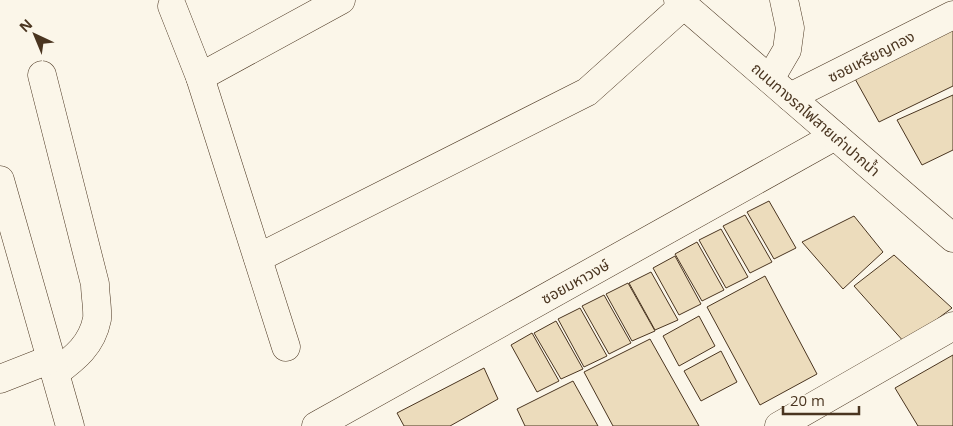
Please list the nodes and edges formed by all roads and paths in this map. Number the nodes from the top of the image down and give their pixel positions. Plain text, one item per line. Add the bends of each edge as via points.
1 (341, 0) edge
2 (784, 0) edge
3 (681, 3) edge
4 (172, 6) dead end
5 (953, 14) edge
6 (42, 75) dead end
7 (200, 77) junction
8 (780, 88) junction
9 (835, 136) junction
10 (0, 180) edge
11 (953, 238) edge
12 (8, 241) edge
13 (258, 258) junction
14 (953, 326) edge
15 (286, 347) dead end
16 (53, 366) junction
17 (0, 379) edge
18 (70, 426) edge
19 (316, 426) edge
20 (779, 426) edge

1 - 7 street
2 - 8 street via 790,28
3 - 8 street, ถนนทางรถไฟสายเก่าปากน้ำ
3 - 13 street via 587,92
4 - 7 street
5 - 8 street, ซอยเหรียญทอง
6 - 16 street via 95,284 97,319 90,341 78,356
7 - 13 street
8 - 9 street, ถนนทางรถไฟสายเก่าปากน้ำ
9 - 11 street, ถนนทางรถไฟสายเก่าปากน้ำ
9 - 19 street, ซอยมหาวงษ์
10 - 12 street
12 - 16 street
13 - 15 street
14 - 20 street
16 - 17 street
16 - 18 street

